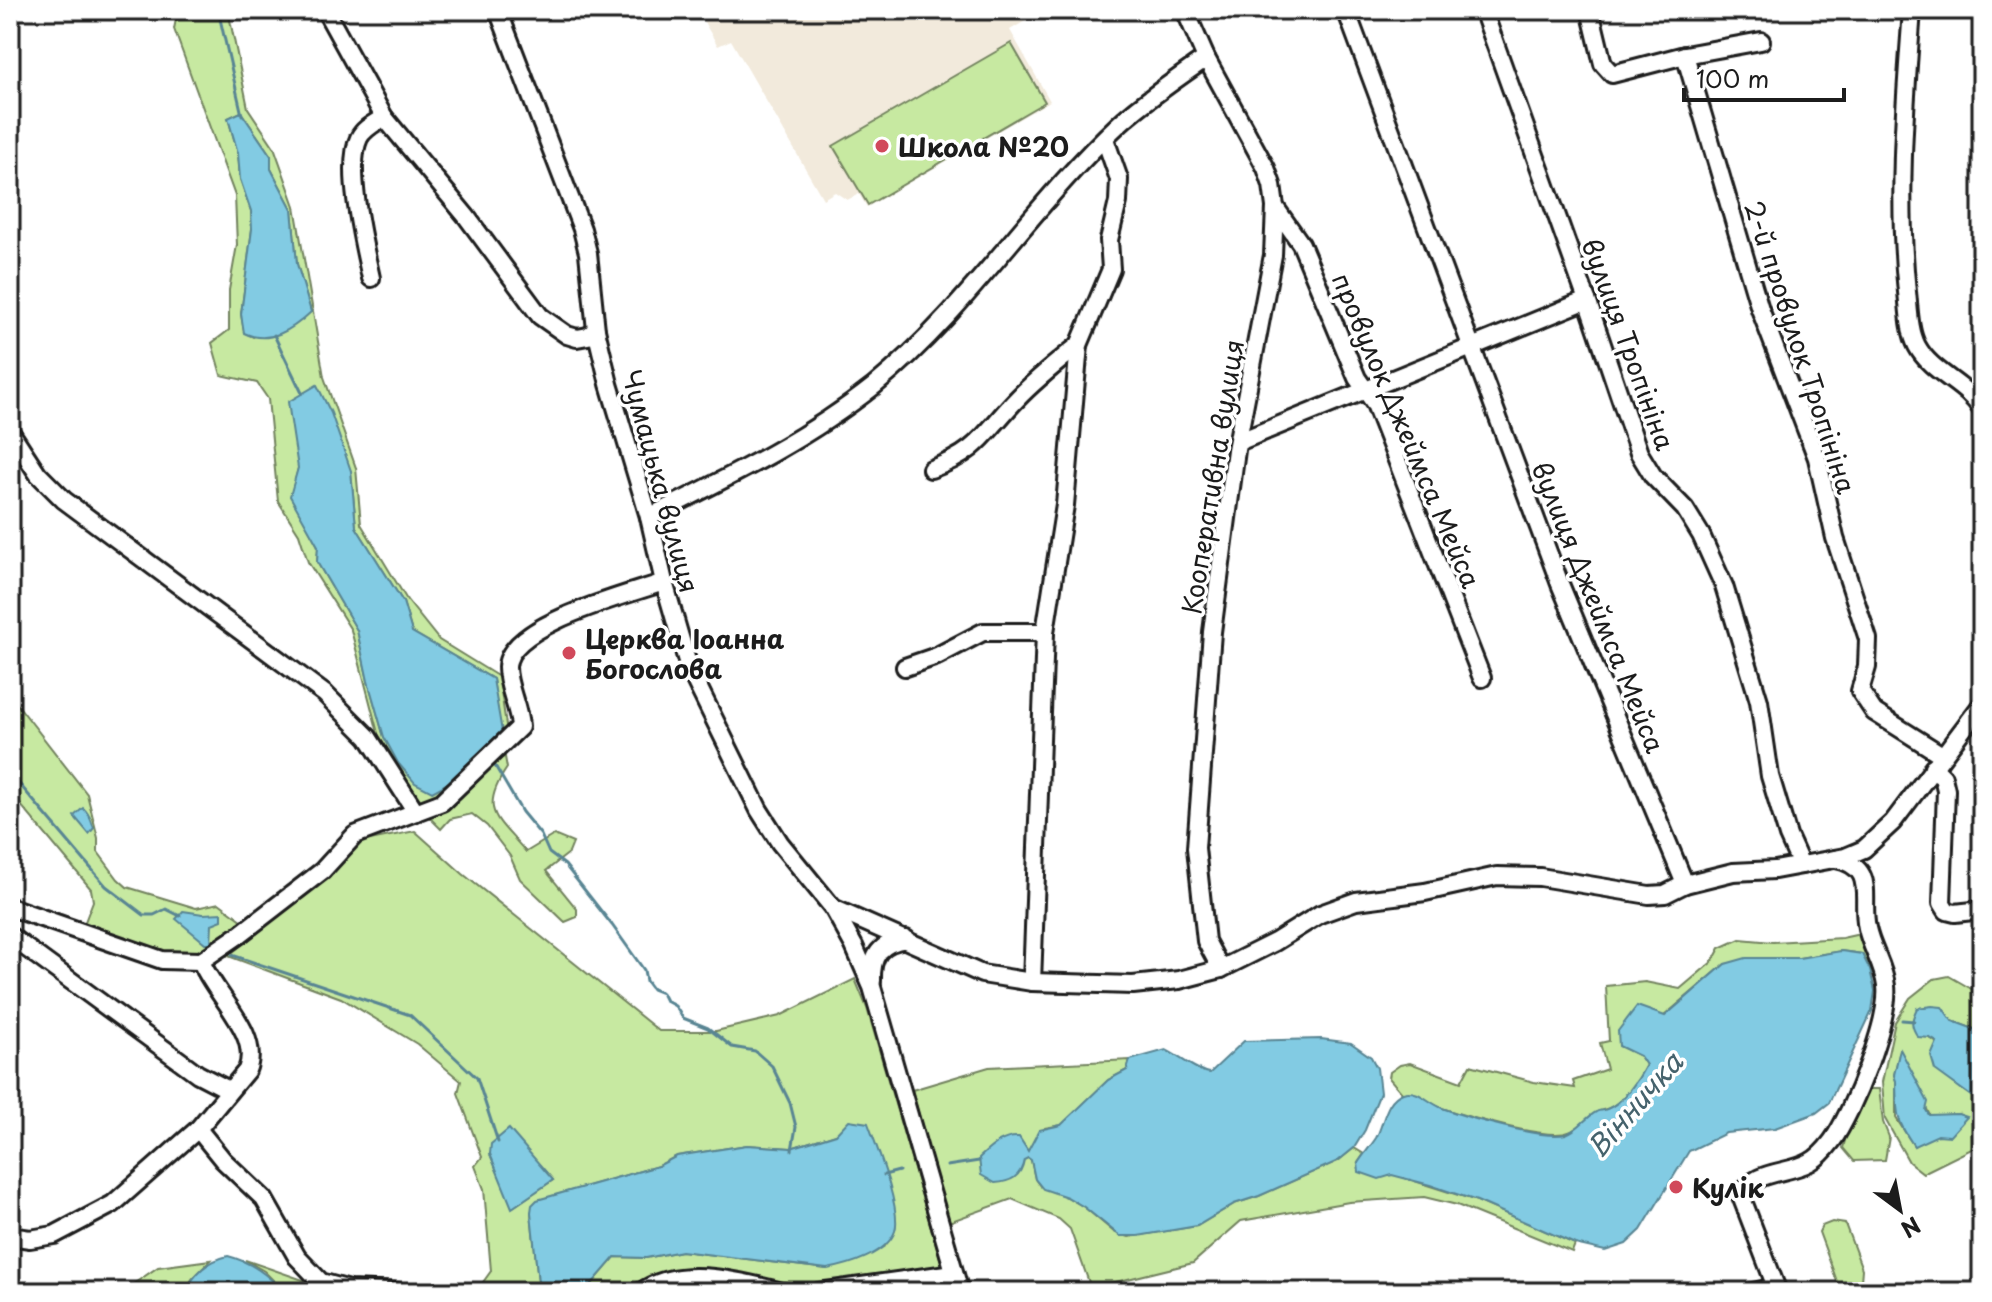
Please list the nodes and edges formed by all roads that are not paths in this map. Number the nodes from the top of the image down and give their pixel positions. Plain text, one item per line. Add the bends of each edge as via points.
1 (325, 10) edge
2 (498, 10) edge
3 (1185, 10) edge
4 (1346, 10) edge
5 (1483, 10) edge
6 (1590, 10) edge
7 (1912, 10) edge
8 (1761, 41) dead end
9 (1685, 55) junction
10 (1206, 58) junction
11 (384, 117) junction
12 (1105, 139) junction
13 (1275, 207) junction
14 (371, 278) dead end
15 (1587, 300) junction
16 (596, 330) junction
17 (1079, 345) junction
18 (1473, 346) junction
19 (1366, 392) junction
20 (1982, 410) edge
21 (10, 431) edge
22 (1238, 442) junction
23 (931, 469) dead end
24 (649, 517) junction
25 (664, 582) junction
26 (1045, 632) junction
27 (905, 667) dead end
28 (1482, 678) dead end
29 (1982, 704) edge
30 (1937, 761) junction
31 (416, 812) junction
32 (1832, 858) junction
33 (1801, 865) junction
34 (1685, 884) junction
35 (10, 907) edge
36 (833, 908) junction
37 (1982, 910) edge
38 (10, 936) edge
39 (906, 939) junction
40 (201, 961) junction
41 (1221, 969) junction
42 (1032, 982) junction
43 (872, 987) junction
44 (229, 1090) junction
45 (198, 1129) junction
46 (10, 1236) edge
47 (954, 1273) junction
48 (1777, 1289) edge
49 (396, 1292) edge
50 (641, 1292) edge
51 (783, 1292) edge
52 (819, 1292) edge
53 (960, 1292) edge
54 (1753, 1292) edge

1 - 11 street
2 - 16 street, Чумацька вулиця via 582,229
3 - 10 street, Кооперативна вулиця
4 - 18 street, вулиця Джеймса Мейса
5 - 15 street, вулиця Тропініна
6 - 9 street via 1603,64 1612,74
7 - 20 street via 1902,150 1903,252 1911,324 1929,363
8 - 9 street
9 - 30 street, 2-й провулок Тропініна via 1760,309 1817,458 1835,538 1868,639 1860,691 1874,712
10 - 12 street
10 - 13 street, Кооперативна вулиця via 1266,168
11 - 14 street via 359,137 356,151 360,224
11 - 16 street via 540,316 577,338
12 - 17 street via 1119,179 1109,240 1111,269
12 - 24 street via 925,339 875,385 764,460
13 - 19 street, провулок Джеймса Мейса via 1301,244
13 - 22 street, Кооперативна вулиця via 1271,271
15 - 18 street
15 - 33 street, вулиця Тропініна via 1639,453 1685,509 1724,586 1759,701 1770,776
16 - 24 street, Чумацька вулиця
17 - 23 street via 1019,397 975,447
17 - 26 street via 1065,505
18 - 19 street
18 - 34 street, вулиця Джеймса Мейса via 1560,584
19 - 22 street
19 - 28 street, провулок Джеймса Мейса
21 - 31 street via 38,474 64,500 325,694 368,737
22 - 41 street, Кооперативна вулиця via 1212,632 1196,848 1206,941
24 - 25 street, Чумацька вулиця
25 - 31 street via 543,626 520,641 507,665 520,727 442,802
25 - 36 street, Чумацька вулиця via 689,668 759,810
26 - 27 street via 983,632
26 - 42 street
29 - 30 street, Чумацька вулиця
30 - 32 street, Чумацька вулиця via 1893,822 1864,849
30 - 37 street via 1946,790 1942,903 1955,913
31 - 40 street via 355,835 322,871
32 - 33 street, Чумацька вулиця
32 - 48 street via 1857,867 1865,879 1866,927 1885,980 1885,1014 1834,1139 1821,1154 1795,1168 1755,1179 1741,1196
33 - 34 street, Чумацька вулиця via 1733,872
34 - 41 street, Чумацька вулиця via 1649,895 1540,877 1497,876 1356,901 1320,914
35 - 40 street via 162,960
36 - 39 street, Чумацька вулиця
36 - 43 street
38 - 44 street via 198,1074
39 - 42 street, Чумацька вулиця via 982,974
39 - 43 street via 888,942 878,952 871,968
40 - 44 street via 247,1037 251,1060
41 - 42 street, Чумацька вулиця via 1133,985
43 - 47 street
44 - 45 street
45 - 46 street via 113,1204 54,1235
45 - 49 street via 264,1199 297,1257 321,1282 350,1290
47 - 52 street
47 - 53 street
48 - 54 street
50 - 51 street via 689,1277 721,1278

